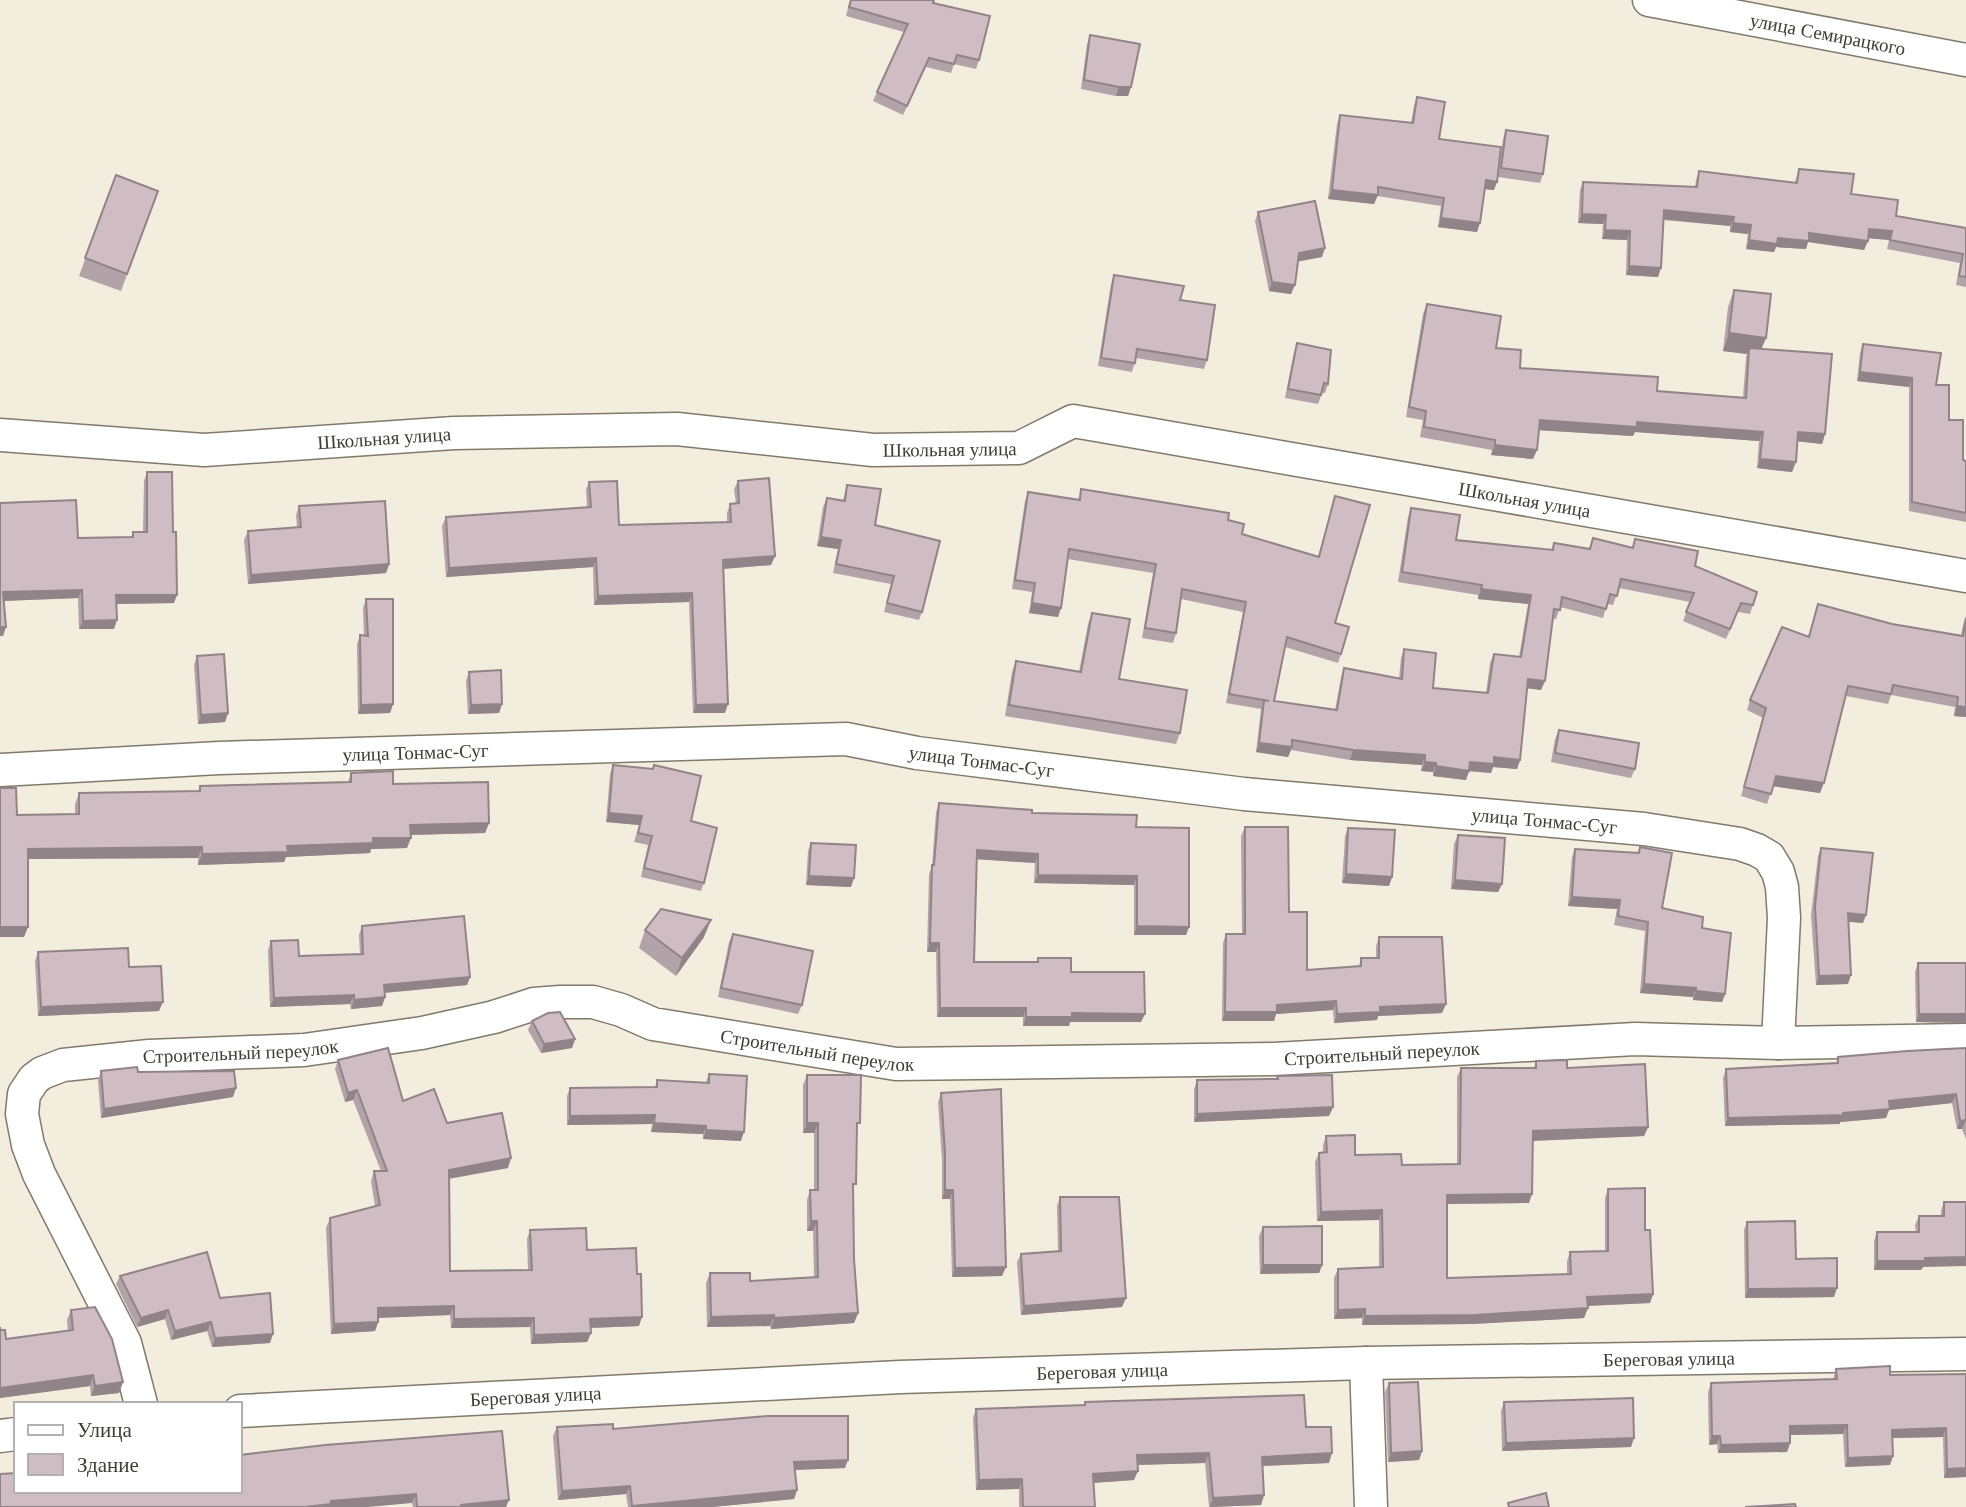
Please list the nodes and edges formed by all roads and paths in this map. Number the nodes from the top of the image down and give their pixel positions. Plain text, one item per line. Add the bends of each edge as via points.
1 (1649, 0) edge
2 (1966, 60) edge
3 (0, 435) edge
4 (1966, 576) edge
5 (0, 770) edge
6 (1966, 1040) edge
7 (1778, 1043) junction
8 (1966, 1354) edge
9 (1366, 1363) junction
10 (140, 1402) edge
11 (242, 1412) edge
12 (1371, 1507) edge

1 - 2 street, улица Семирацкого
3 - 4 street, Школьная улица via 204,450 454,433 677,429 873,450 1019,448 1073,421
5 - 7 street, улица Тонмас-Суг via 233,757 846,739 917,753 1244,794 1644,829 1740,844 1769,857 1782,887 1784,918
6 - 7 street, Строительный переулок
7 - 10 street, Строительный переулок via 1635,1039 1274,1059 895,1064 653,1024 593,1002 560,1002 534,1004 422,1033 304,1050 149,1056 63,1065 42,1073 23,1094 28,1145 125,1343
8 - 9 street, Береговая улица
9 - 11 street, Береговая улица via 900,1377
9 - 12 street

